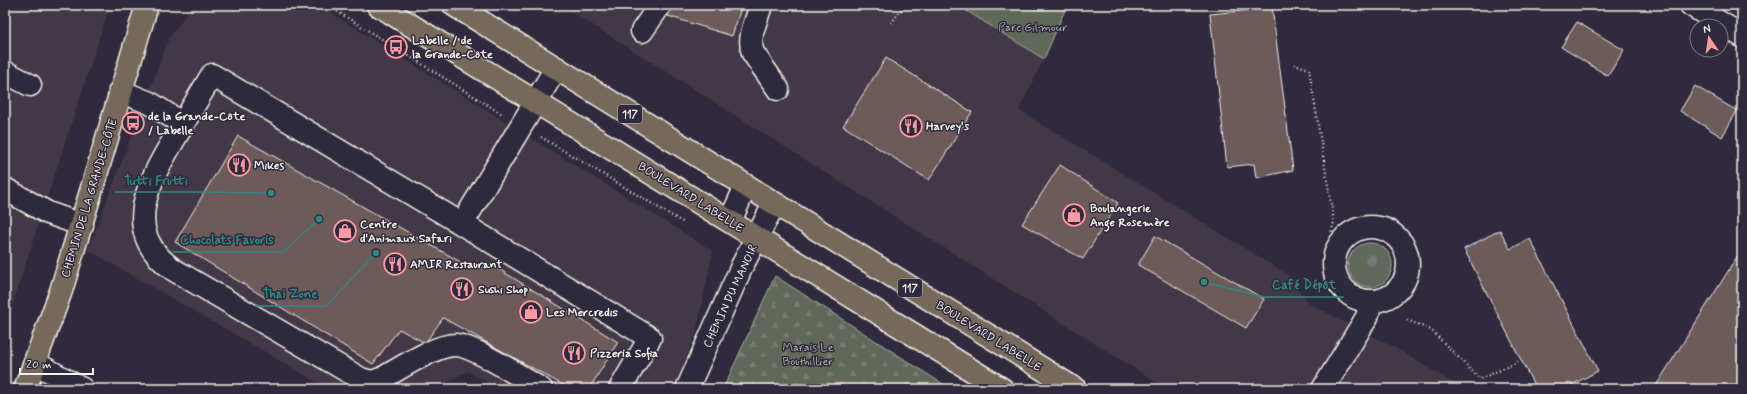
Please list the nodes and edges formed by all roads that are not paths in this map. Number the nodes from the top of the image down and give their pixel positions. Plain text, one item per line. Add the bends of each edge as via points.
1 (147, 5) edge
2 (378, 5) edge
3 (454, 5) edge
4 (660, 5) edge
5 (762, 5) edge
6 (1691, 5) edge
7 (642, 31) dead end
8 (1742, 36) edge
9 (556, 68) junction
10 (5, 72) edge
11 (30, 85) dead end
12 (778, 89) dead end
13 (120, 91) junction
14 (535, 100) junction
15 (183, 124) junction
16 (746, 186) junction
17 (5, 189) edge
18 (774, 204) junction
19 (730, 221) junction
20 (462, 224) junction
21 (82, 225) junction
22 (757, 238) junction
23 (1371, 301) dead end
24 (35, 364) junction
25 (25, 389) edge
26 (82, 389) edge
27 (541, 389) edge
28 (620, 389) edge
29 (687, 389) edge
30 (1002, 389) edge
31 (1075, 389) edge
32 (1323, 389) edge

1 - 13 main road, CHEMIN DE LA GRANDE-CÔTE
2 - 14 main road, BOULEVARD LABELLE
3 - 9 main road, BOULEVARD LABELLE / 117
4 - 7 street
5 - 12 street via 750,40 751,46 753,53
6 - 8 street
9 - 14 street
9 - 16 main road, BOULEVARD LABELLE / 117
10 - 11 street
13 - 15 street via 150,103
13 - 21 main road, CHEMIN DE LA GRANDE-CÔTE
14 - 19 main road, BOULEVARD LABELLE
14 - 20 street
15 - 20 street via 212,75
15 - 27 street via 150,184 143,212 144,229 149,244 168,266 371,382 437,349 456,344 471,349
16 - 18 main road, BOULEVARD LABELLE / 117
16 - 19 street
17 - 21 street via 48,213
18 - 22 street, CHEMIN DU MANOIR
18 - 31 main road, BOULEVARD LABELLE / 117
19 - 22 main road, BOULEVARD LABELLE
20 - 28 street via 650,338
21 - 24 main road, CHEMIN DE LA GRANDE-CÔTE
22 - 29 street, CHEMIN DU MANOIR
22 - 30 main road, BOULEVARD LABELLE
23 - 32 street via 1367,317
24 - 25 main road, CHEMIN DE LA GRANDE-CÔTE
24 - 26 street

